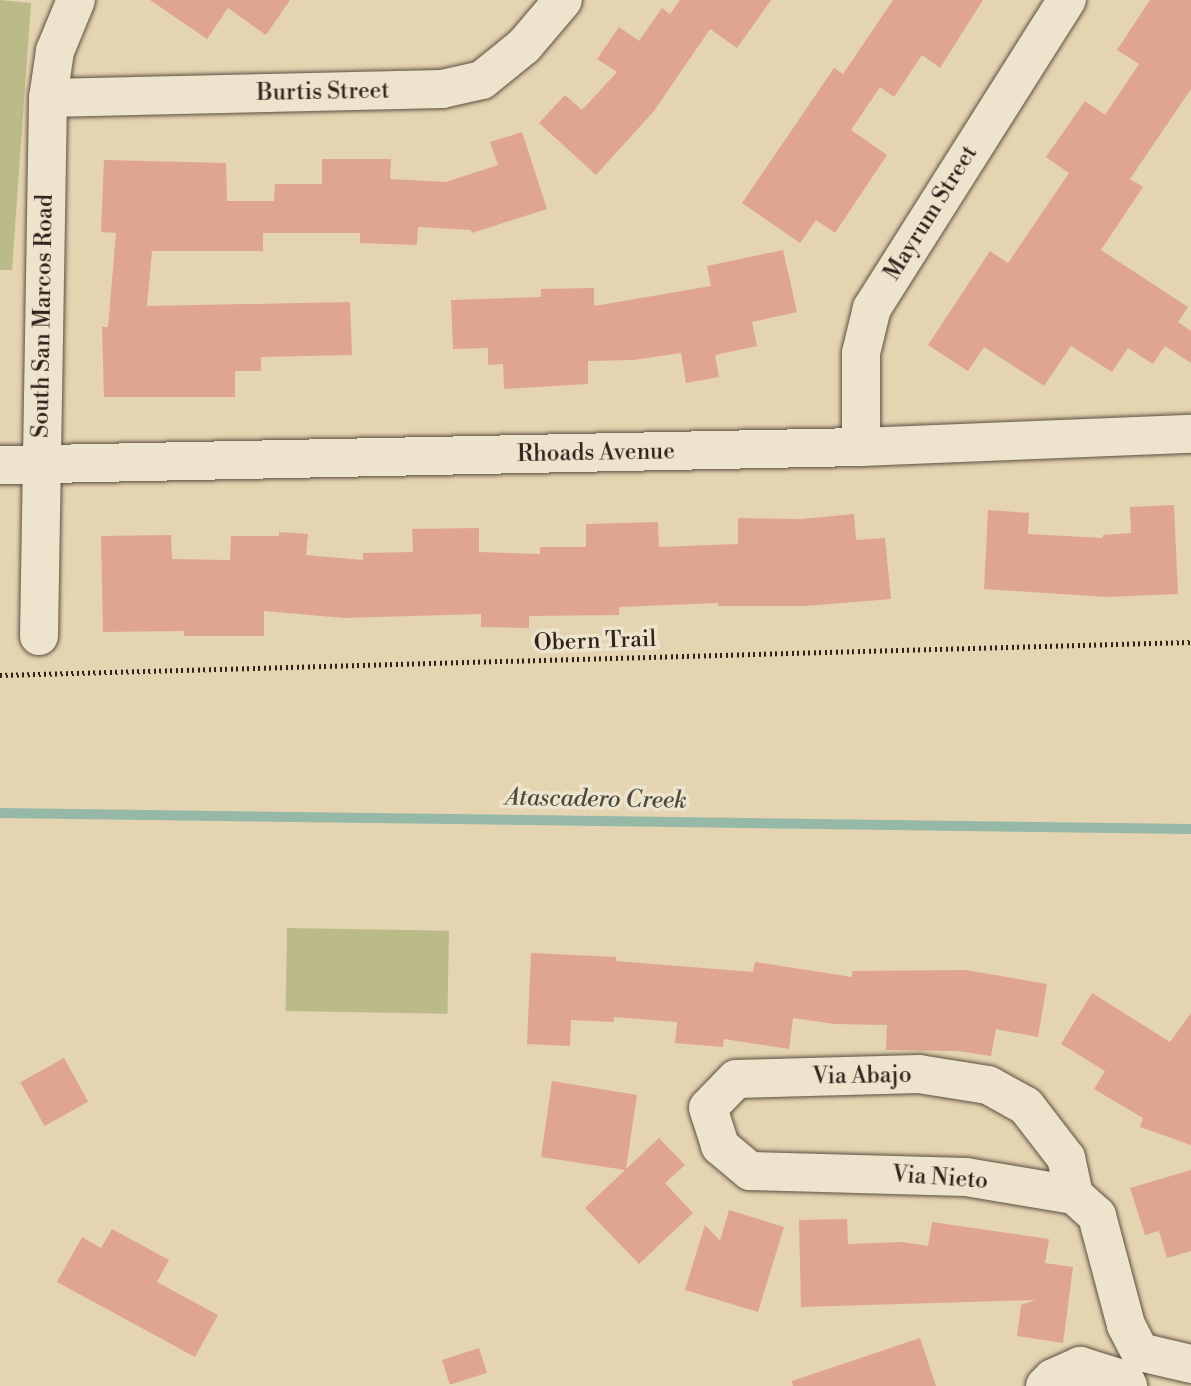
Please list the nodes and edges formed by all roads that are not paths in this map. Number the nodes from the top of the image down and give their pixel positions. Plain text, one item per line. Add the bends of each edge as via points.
1 (76, 0) edge
2 (563, 0) edge
3 (1067, 0) edge
4 (48, 98) junction
5 (1191, 435) edge
6 (861, 447) junction
7 (0, 465) edge
8 (40, 466) junction
9 (39, 636) dead end
10 (736, 1079) joint
11 (1073, 1195) junction
12 (1191, 1364) edge
13 (1131, 1373) edge
14 (1045, 1386) edge

1 - 4 street, South San Marcos Road via 55,51
2 - 4 street, Burtis Street via 524,46 482,80 442,89
3 - 6 street, Mayrum Street via 872,308 862,352
4 - 8 street, South San Marcos Road
5 - 6 street, Rhoads Avenue
6 - 8 street, Rhoads Avenue
7 - 8 street, Rhoads Avenue
8 - 9 street, South San Marcos Road
10 - 11 street, Via Abajo via 919,1074 988,1085 1026,1106 1066,1158
10 - 11 street, Via Nieto via 708,1108 720,1146 750,1171 966,1177
11 - 13 street via 1097,1216 1126,1325
12 - 13 street
13 - 14 street via 1080,1366

